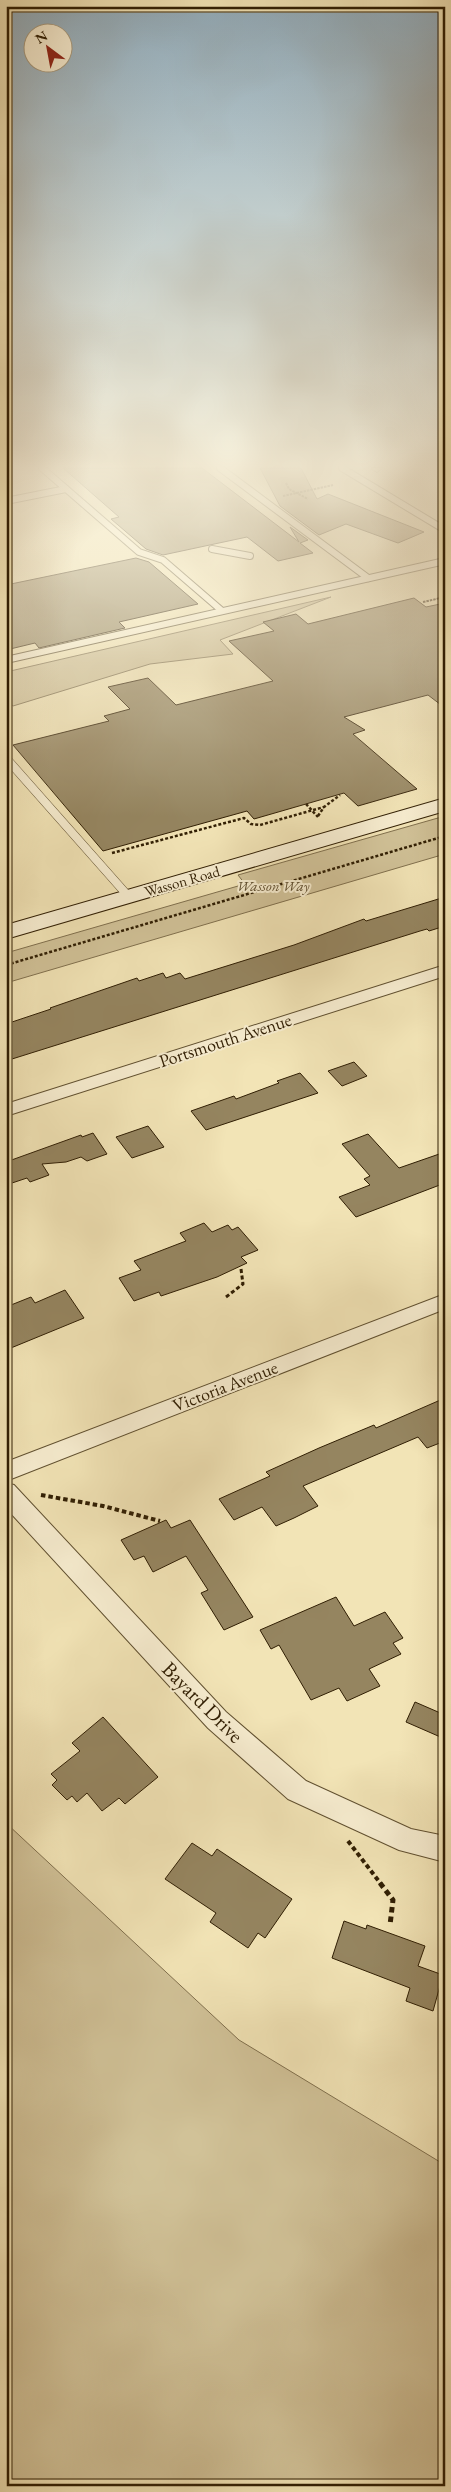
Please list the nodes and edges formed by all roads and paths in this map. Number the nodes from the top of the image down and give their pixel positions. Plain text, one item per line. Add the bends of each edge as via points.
1 (191, 584) edge
2 (339, 584) edge
3 (445, 597) edge
4 (422, 602) dead end
5 (221, 610) junction
6 (6, 660) edge
7 (6, 758) edge
8 (340, 795) dead end
9 (306, 804) dead end
10 (445, 804) edge
11 (324, 807) junction
12 (312, 810) junction
13 (318, 816) junction
14 (323, 821) dead end
15 (445, 836) edge
16 (96, 859) junction
17 (129, 897) junction
18 (6, 932) edge
19 (6, 965) edge
20 (445, 970) edge
21 (6, 1110) edge
22 (241, 1269) dead end
23 (226, 1298) dead end
24 (445, 1301) edge
25 (6, 1472) edge
26 (6, 1492) edge
27 (35, 1494) dead end
28 (160, 1521) dead end
29 (347, 1840) dead end
30 (445, 1849) edge
31 (390, 1925) dead end

1 - 5 lane
2 - 5 lane
3 - 4 path
5 - 6 lane
7 - 16 lane
8 - 11 path
9 - 12 path
10 - 17 street, Wasson Road
11 - 12 path
11 - 13 path
12 - 13 path
12 - 16 path via 260,824 251,824 244,818
13 - 14 path
15 - 19 path
16 - 17 lane
17 - 18 street, Wasson Road
20 - 21 street, Portsmouth Avenue
22 - 23 path via 243,1284
24 - 25 street, Victoria Avenue
26 - 30 street, Bayard Drive via 217,1720 297,1790 410,1841
27 - 28 path via 103,1506
29 - 31 path via 394,1900

